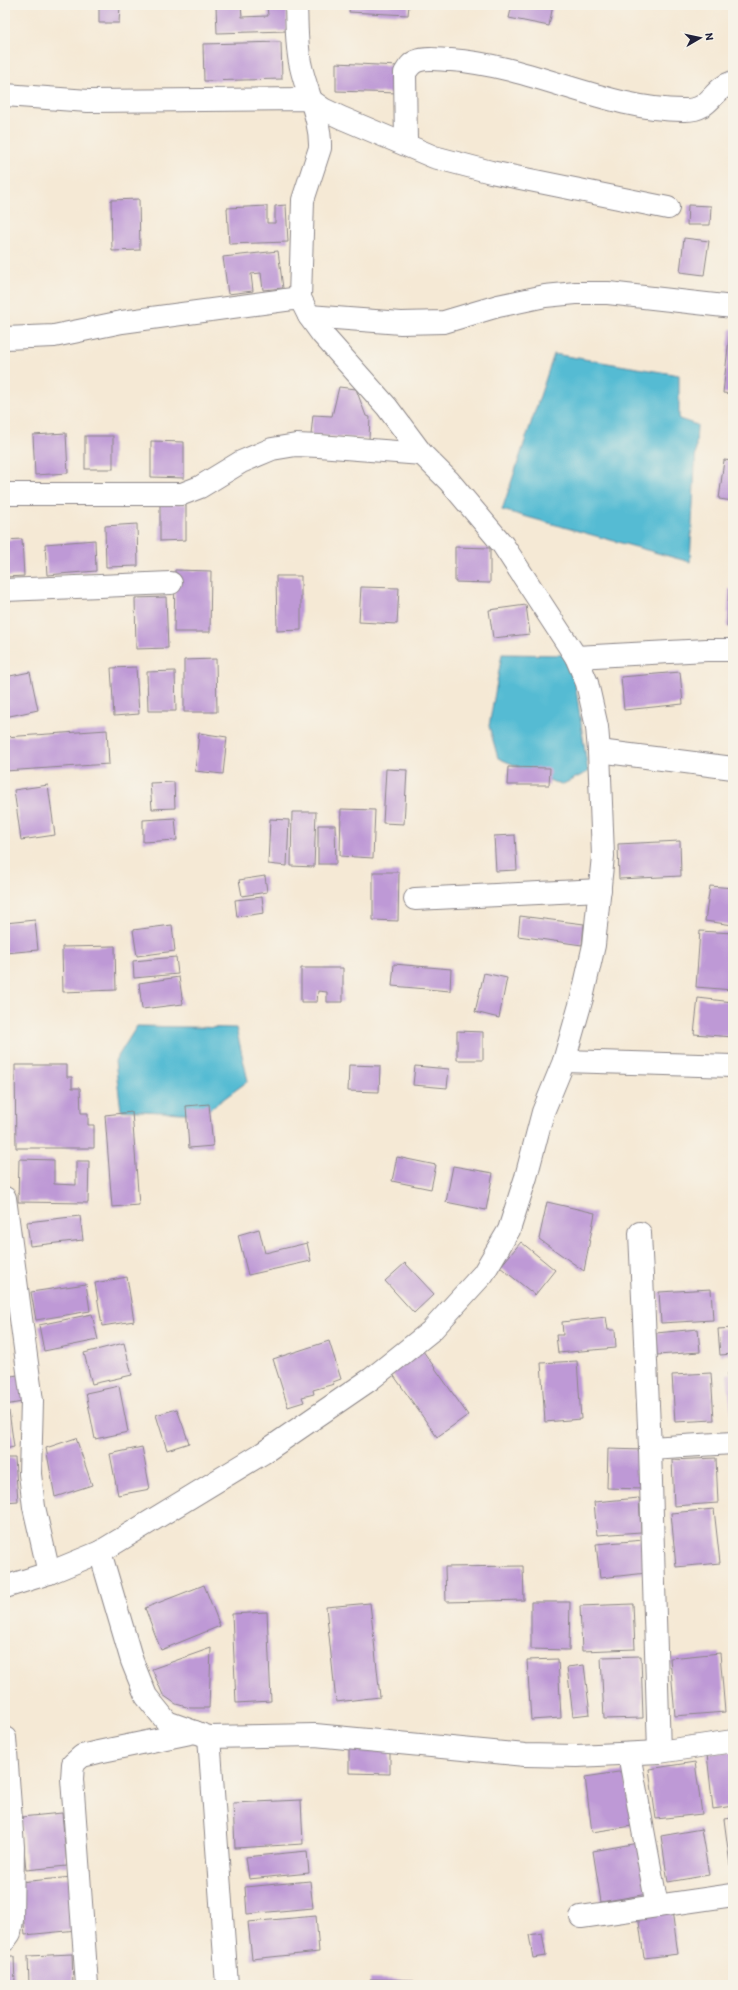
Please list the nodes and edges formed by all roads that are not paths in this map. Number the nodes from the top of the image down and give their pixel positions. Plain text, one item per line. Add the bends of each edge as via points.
1 (296, 5) edge
2 (733, 82) edge
3 (5, 95) edge
4 (309, 99) junction
5 (406, 144) junction
6 (668, 208) dead end
7 (305, 307) junction
8 (733, 307) edge
9 (5, 338) edge
10 (422, 454) junction
11 (5, 494) edge
12 (171, 583) dead end
13 (5, 590) edge
14 (733, 650) edge
15 (576, 657) junction
16 (599, 751) junction
17 (733, 768) edge
18 (600, 890) junction
19 (415, 898) dead end
20 (564, 1061) junction
21 (733, 1066) edge
22 (5, 1198) edge
23 (640, 1233) dead end
24 (733, 1443) edge
25 (650, 1448) junction
26 (100, 1552) junction
27 (49, 1573) junction
28 (5, 1587) edge
29 (202, 1735) junction
30 (5, 1738) edge
31 (733, 1740) edge
32 (659, 1752) junction
33 (629, 1754) junction
34 (8, 1807) edge
35 (9, 1873) edge
36 (733, 1895) edge
37 (657, 1906) junction
38 (581, 1917) dead end
39 (5, 1940) edge
40 (87, 1985) edge
41 (227, 1985) edge

1 - 4 street via 300,66
2 - 5 street via 723,85 709,102 701,107 687,110 657,108 619,100 492,66 464,61 417,61 405,74
3 - 4 street via 88,101
4 - 5 street via 342,118
4 - 7 street via 319,123 320,148 303,200
5 - 6 street via 434,157 490,172
7 - 8 street via 401,323 444,322 498,306 545,296 576,293 608,293
7 - 9 street via 122,322 54,336
7 - 10 street via 322,334 387,407
10 - 11 street via 296,445 272,449 241,462 200,487 182,494
10 - 15 street via 449,480 503,545
12 - 13 street
14 - 15 street
15 - 16 street via 593,706
16 - 17 street
16 - 18 street via 603,856
18 - 19 street
18 - 20 street via 594,945
20 - 21 street
20 - 26 street via 543,1112 509,1230 483,1274 431,1331 371,1379 263,1452
22 - 27 street via 32,1401 30,1474 34,1507
23 - 25 street
24 - 25 street
25 - 32 street
26 - 27 street
26 - 29 street via 132,1661 146,1696 167,1722
27 - 28 street
29 - 33 street via 315,1735 525,1755
29 - 40 street via 98,1752 82,1756 73,1764
29 - 41 street
30 - 34 street
31 - 32 street
32 - 33 street
33 - 37 street
34 - 35 street
35 - 39 street via 12,1920 10,1933
36 - 37 street
37 - 38 street

